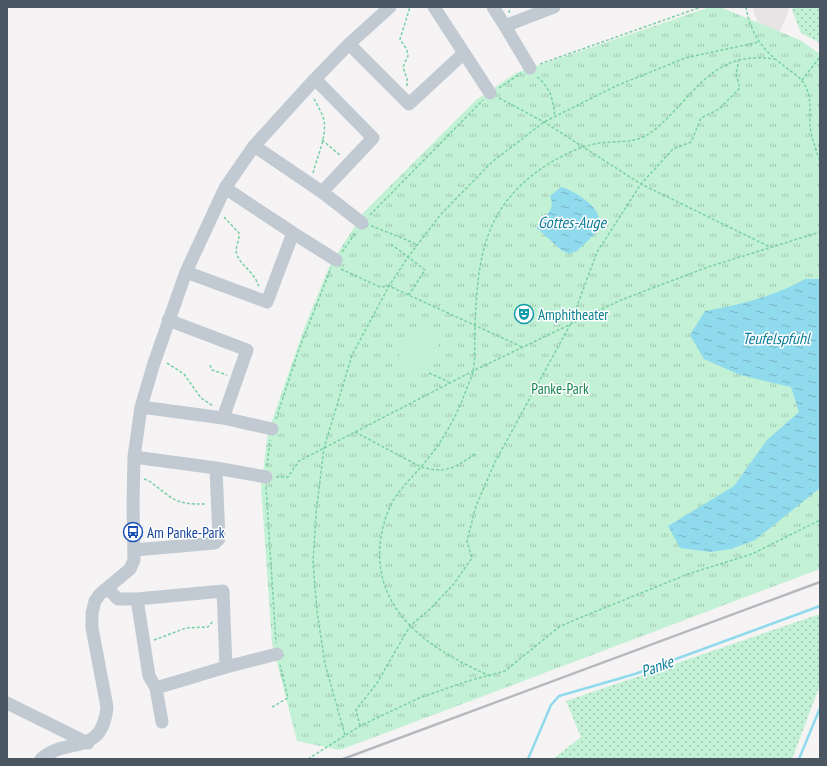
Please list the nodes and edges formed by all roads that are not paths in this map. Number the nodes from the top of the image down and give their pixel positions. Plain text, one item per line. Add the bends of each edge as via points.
1 (390, 7) edge
2 (434, 7) edge
3 (493, 7) edge
4 (554, 7) edge
5 (505, 26) junction
6 (349, 44) junction
7 (464, 54) junction
8 (530, 68) road end
9 (315, 78) junction
10 (490, 93) road end
11 (254, 146) junction
12 (225, 188) junction
13 (322, 192) junction
14 (362, 223) road end
15 (293, 233) junction
16 (336, 260) road end
17 (186, 272) junction
18 (168, 320) junction
19 (141, 407) junction
20 (224, 415) junction
21 (272, 429) road end
22 (134, 457) junction
23 (216, 468) junction
24 (266, 477) road end
25 (134, 550) junction
26 (107, 588) junction
27 (137, 599) junction
28 (277, 654) road end
29 (226, 667) junction
30 (156, 688) junction
31 (7, 703) edge
32 (162, 722) dead end
33 (88, 743) junction
34 (41, 759) edge

1 - 6 street
2 - 7 street
3 - 5 street
4 - 5 street
5 - 8 street
6 - 7 street via 409,104
6 - 9 street
7 - 10 street
9 - 11 street
9 - 13 street via 373,138
11 - 12 street
11 - 13 street
12 - 15 street
12 - 17 street
13 - 14 street
15 - 16 street
15 - 17 street via 266,302
17 - 18 street
18 - 19 street
18 - 20 street via 247,350
19 - 20 street
19 - 22 street
20 - 21 street
22 - 23 street
22 - 25 street
23 - 24 street
23 - 25 street via 219,538 215,543
25 - 26 street via 134,560 130,569
26 - 27 street via 118,599
26 - 33 street via 95,601 92,613 92,628 107,707 106,720
27 - 29 street via 223,591
27 - 30 street via 149,676
28 - 29 street
29 - 30 street
30 - 32 street
31 - 33 street
33 - 34 street via 55,750

